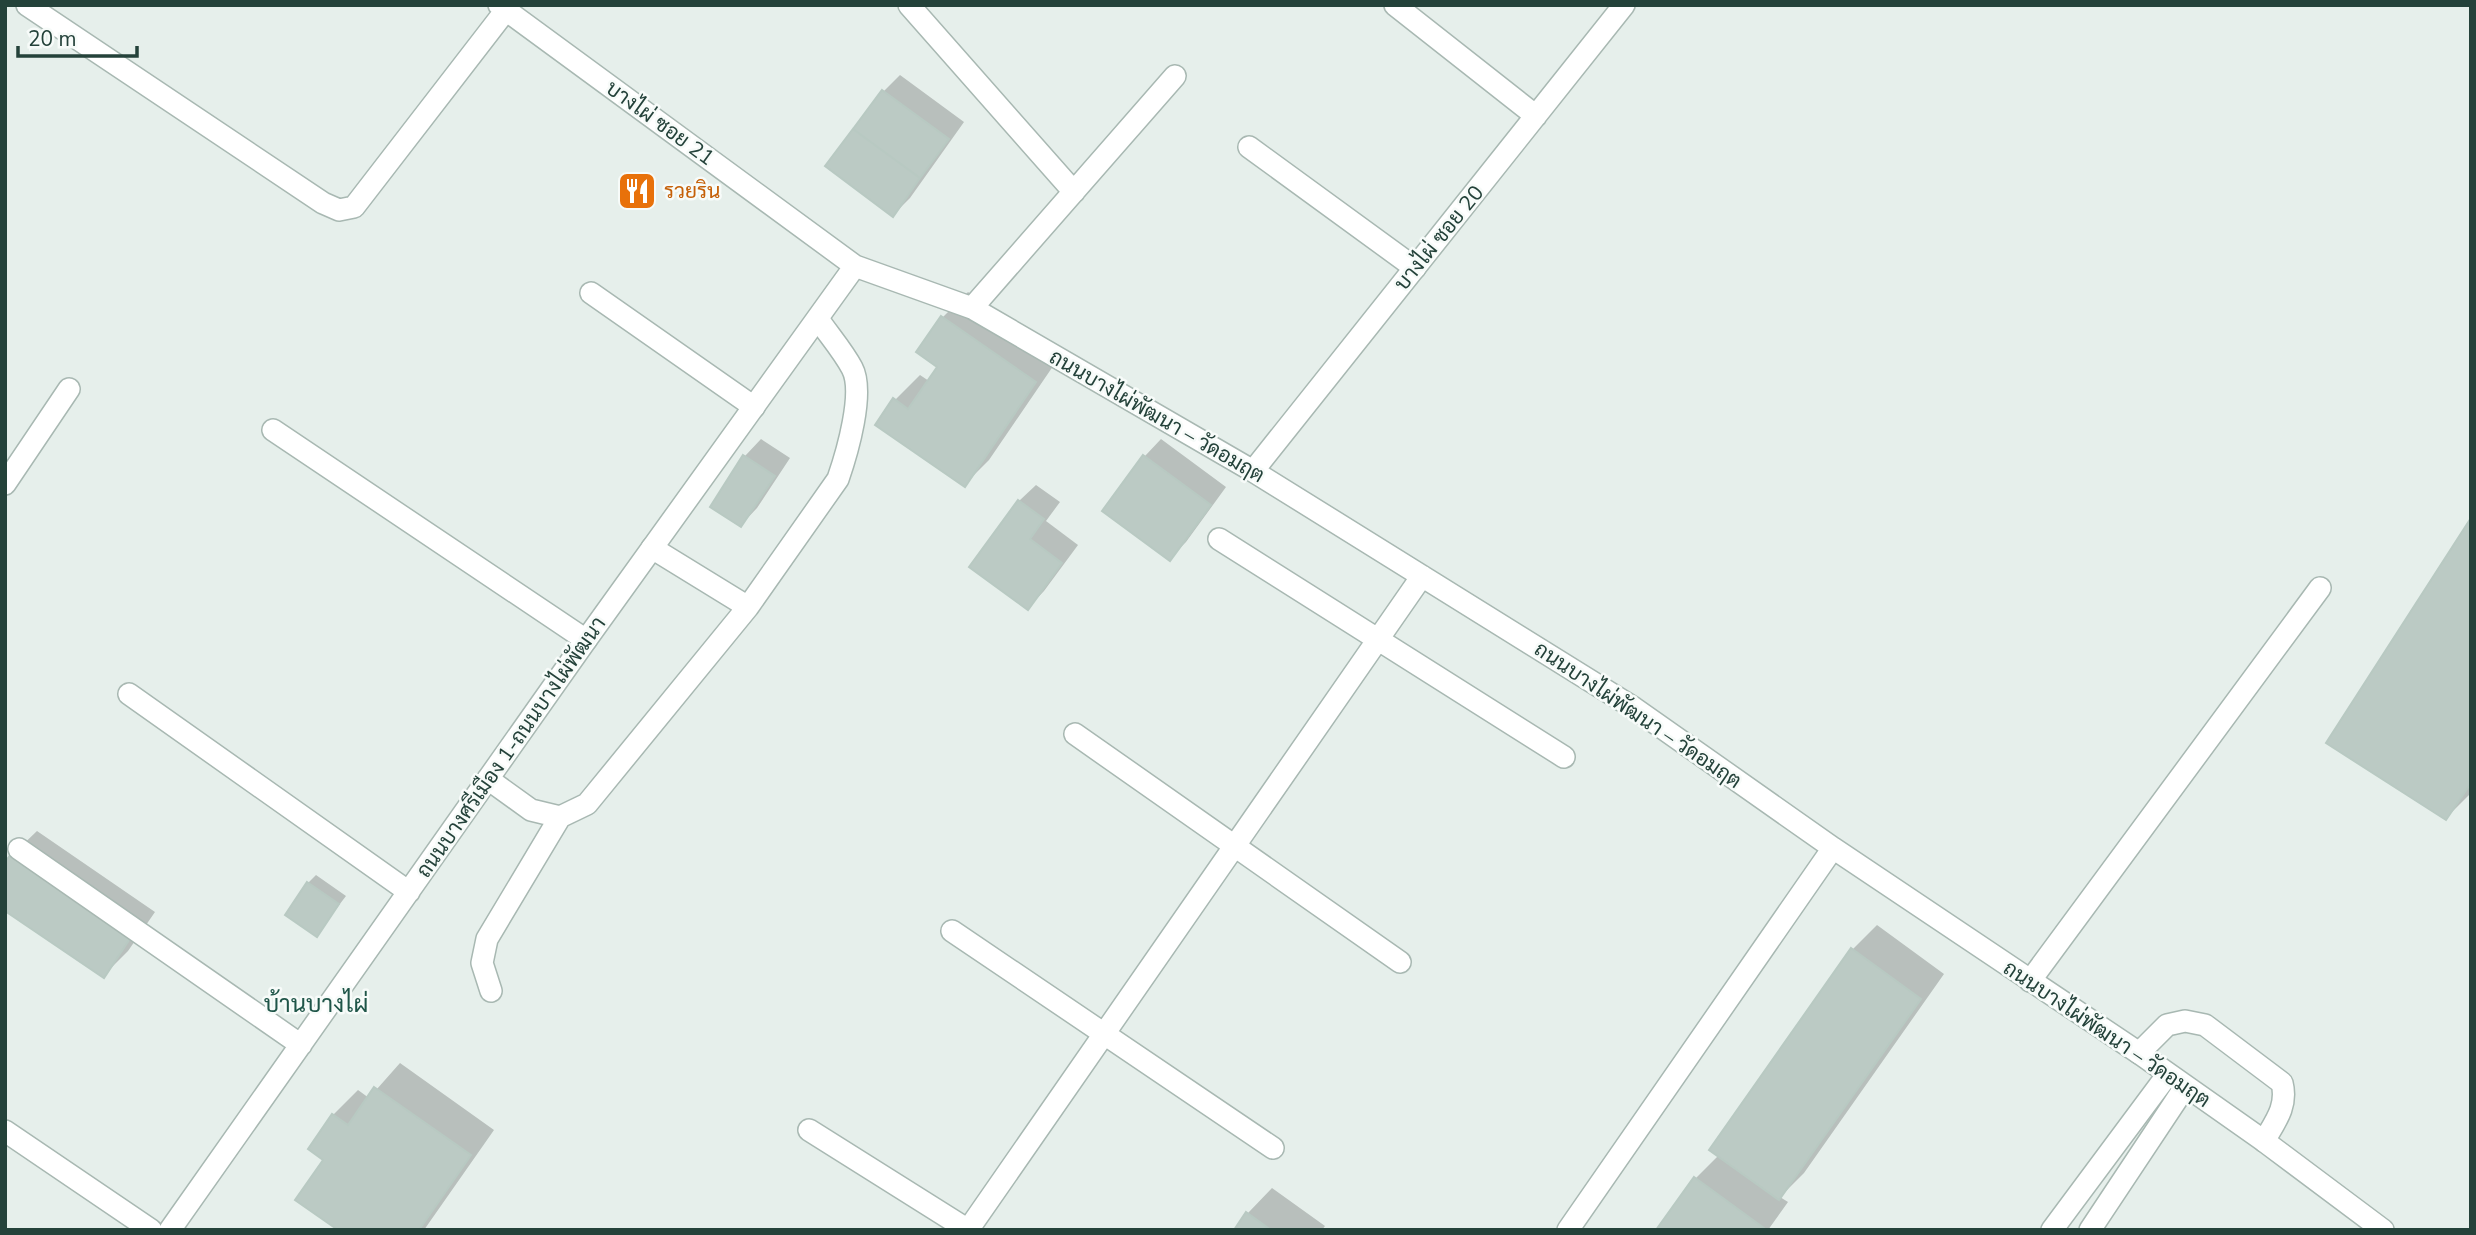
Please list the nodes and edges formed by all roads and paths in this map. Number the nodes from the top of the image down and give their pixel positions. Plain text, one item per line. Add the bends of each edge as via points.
1 (27, 5) edge
2 (909, 5) edge
3 (1395, 5) edge
4 (1624, 5) edge
5 (502, 8) edge
6 (1175, 76) dead end
7 (1536, 116) junction
8 (1249, 147) dead end
9 (1074, 191) junction
10 (855, 266) junction
11 (1415, 268) junction
12 (591, 293) dead end
13 (972, 308) junction
14 (818, 319) junction
15 (69, 388) dead end
16 (754, 407) junction
17 (273, 430) dead end
18 (1253, 471) junction
19 (5, 484) edge
20 (1219, 539) dead end
21 (652, 548) junction
22 (1422, 576) junction
23 (2320, 588) dead end
24 (748, 607) junction
25 (586, 640) junction
26 (1378, 640) junction
27 (130, 694) dead end
28 (1074, 734) dead end
29 (1564, 757) dead end
30 (488, 779) junction
31 (560, 817) junction
32 (1235, 847) junction
33 (1833, 848) junction
34 (19, 849) dead end
35 (409, 892) junction
36 (952, 931) dead end
37 (1399, 962) dead end
38 (2030, 981) junction
39 (491, 991) dead end
40 (1104, 1034) junction
41 (301, 1045) junction
42 (2139, 1053) junction
43 (2177, 1081) junction
44 (809, 1130) dead end
45 (5, 1131) edge
46 (2264, 1141) junction
47 (1273, 1148) dead end
48 (166, 1230) edge
49 (1568, 1230) edge
50 (2052, 1230) edge
51 (2090, 1230) edge
52 (2384, 1230) edge

1 - 5 street via 339,210 354,207
2 - 9 street
3 - 7 street
4 - 7 street, บางไผ่ ซอย 20
5 - 10 street, บางไผ่ ซอย 21
6 - 9 street
7 - 11 street, บางไผ่ ซอย 20
8 - 11 street
9 - 13 street
10 - 13 street, ถนนบางไผ่พัฒนา – วัดอมฤต
10 - 14 street, ถนนบางศรีเมือง 1-ถนนบางไผ่พัฒนา
11 - 18 street, บางไผ่ ซอย 20
12 - 16 street
13 - 18 street, ถนนบางไผ่พัฒนา – วัดอมฤต
14 - 16 street, ถนนบางศรีเมือง 1-ถนนบางไผ่พัฒนา
14 - 24 street via 853,370 857,399 845,458 838,479
15 - 19 street
16 - 21 street, ถนนบางศรีเมือง 1-ถนนบางไผ่พัฒนา
17 - 25 street
18 - 22 street, ถนนบางไผ่พัฒนา – วัดอมฤต
20 - 26 street
21 - 24 street
21 - 25 street, ถนนบางศรีเมือง 1-ถนนบางไผ่พัฒนา
22 - 26 street
22 - 33 street, ถนนบางไผ่พัฒนา – วัดอมฤต via 1634,708
23 - 38 street
24 - 31 street via 587,804
25 - 30 street, ถนนบางศรีเมือง 1-ถนนบางไผ่พัฒนา
26 - 29 street
26 - 32 street
27 - 35 street
28 - 32 street
30 - 31 street via 531,810
30 - 35 street, ถนนบางศรีเมือง 1-ถนนบางไผ่พัฒนา
31 - 39 street via 487,939 482,963
32 - 37 street
32 - 40 street
33 - 38 street, ถนนบางไผ่พัฒนา – วัดอมฤต
33 - 49 street
34 - 41 street
35 - 41 street, ถนนบางศรีเมือง 1-ถนนบางไผ่พัฒนา
36 - 40 street
38 - 42 street, ถนนบางไผ่พัฒนา – วัดอมฤต
40 - 44 street via 968,1230
40 - 47 street
41 - 48 street, ถนนบางศรีเมือง 1-ถนนบางไผ่พัฒนา
42 - 43 street, ถนนบางไผ่พัฒนา – วัดอมฤต
42 - 46 street via 2167,1025 2185,1021 2205,1025 2282,1083 2283,1107
43 - 46 street, ถนนบางไผ่พัฒนา – วัดอมฤต
43 - 50 street
43 - 51 street
45 - 48 street
46 - 52 street, ถนนบางไผ่พัฒนา – วัดอมฤต

